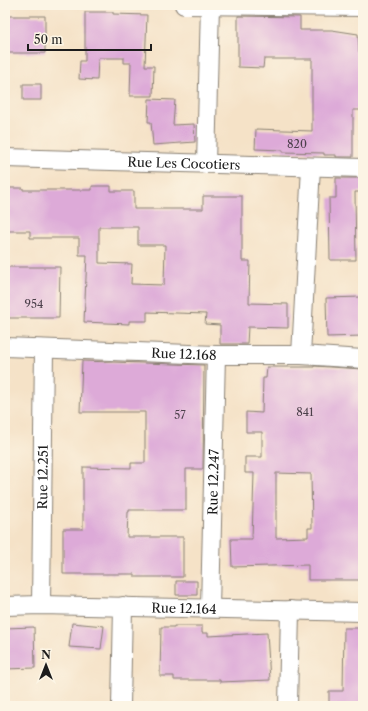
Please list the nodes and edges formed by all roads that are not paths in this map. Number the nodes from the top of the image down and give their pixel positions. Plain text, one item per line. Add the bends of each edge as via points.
1 (184, 5) edge
2 (210, 5) edge
3 (363, 7) edge
4 (5, 158) edge
5 (206, 164) junction
6 (311, 167) junction
7 (363, 168) edge
8 (5, 347) edge
9 (44, 349) junction
10 (216, 355) junction
11 (301, 355) junction
12 (363, 360) edge
13 (41, 605) junction
14 (5, 606) edge
15 (123, 606) junction
16 (210, 608) junction
17 (290, 610) junction
18 (363, 612) edge
19 (121, 706) edge
20 (288, 706) edge

1 - 2 street
2 - 3 street
2 - 5 street
4 - 5 street, Rue Les Cocotiers
5 - 6 street, Rue Les Cocotiers
6 - 7 street, Rue Les Cocotiers
6 - 11 street
8 - 9 street, Rue 12.168
9 - 10 street, Rue 12.168
9 - 13 street, Rue 12.251
10 - 11 street, Rue 12.168
10 - 16 street, Rue 12.247
11 - 12 street, Rue 12.168
13 - 14 street, Rue 12.164
13 - 15 street, Rue 12.164
15 - 16 street, Rue 12.164
15 - 19 street
16 - 17 street, Rue 12.164
17 - 18 street, Rue 12.164
17 - 20 street

